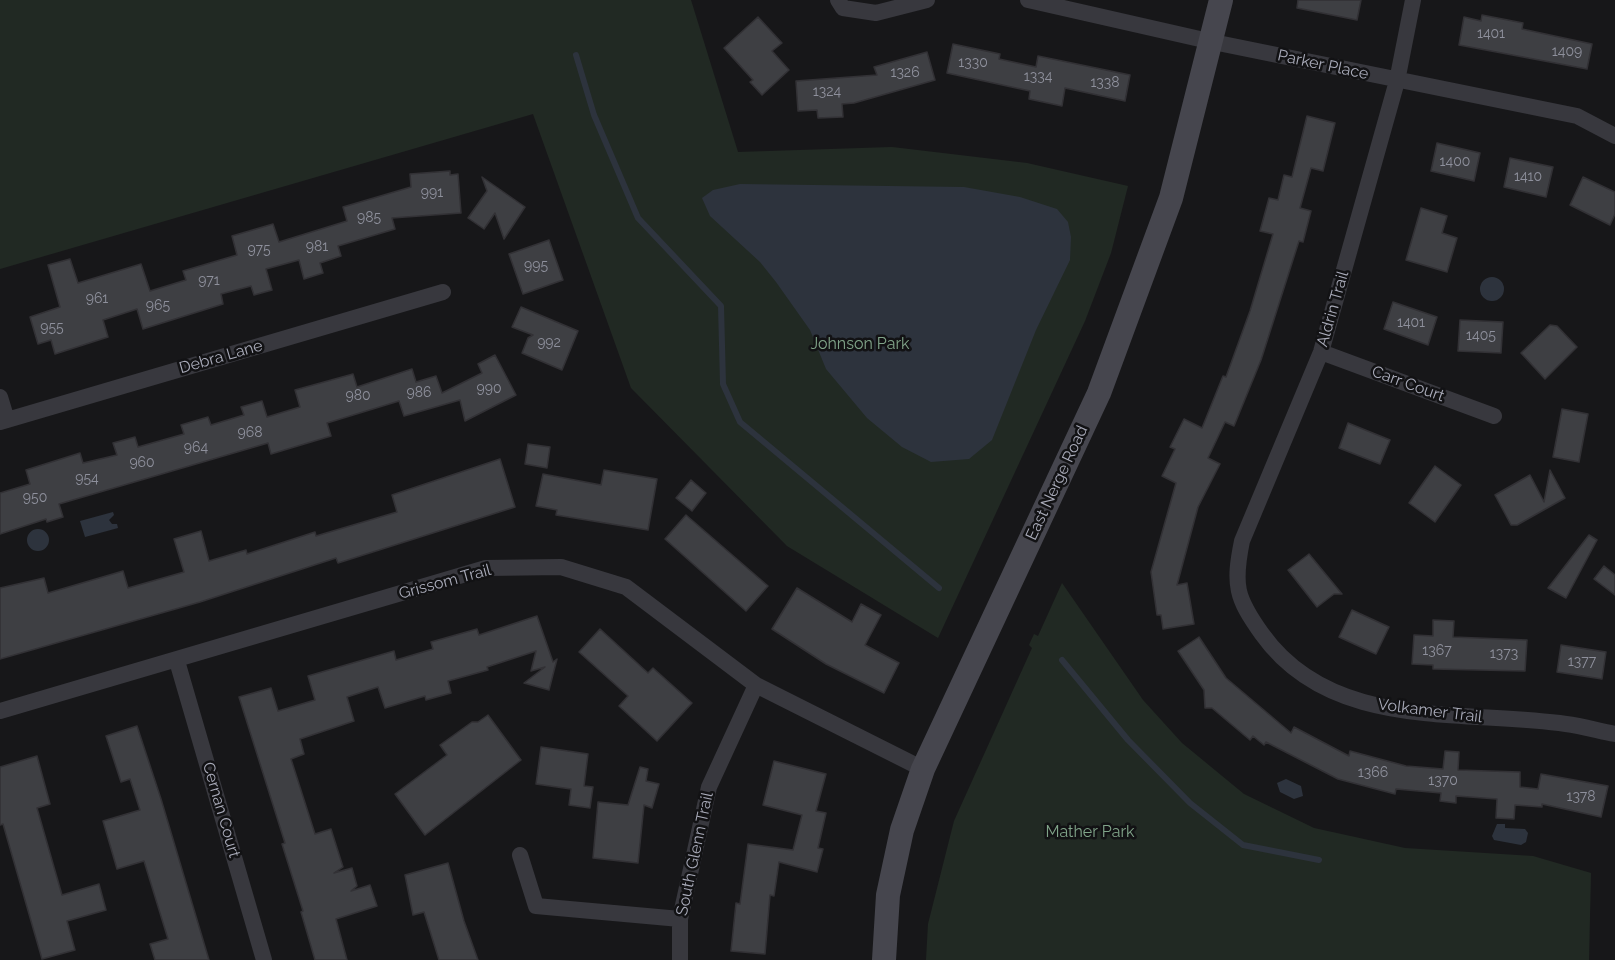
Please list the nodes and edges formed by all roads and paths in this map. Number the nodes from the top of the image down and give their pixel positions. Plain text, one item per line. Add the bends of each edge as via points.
1 (838, 0) edge
2 (927, 0) edge
3 (1031, 0) edge
4 (1221, 0) edge
5 (1413, 0) edge
6 (1212, 42) junction
7 (1397, 81) junction
8 (1615, 136) edge
9 (443, 291) dead end
10 (1322, 352) junction
11 (0, 397) edge
12 (1494, 416) dead end
13 (3, 421) edge
14 (1243, 608) joint
15 (177, 661) junction
16 (756, 685) junction
17 (0, 711) edge
18 (1615, 734) edge
19 (923, 769) junction
20 (520, 855) dead end
21 (680, 919) junction
22 (264, 960) edge
23 (680, 960) edge
24 (884, 960) edge

1 - 2 street via 843,8 876,13
3 - 6 street, Parker Place
4 - 6 main road, East Nerge Road
5 - 7 street, Aldrin Trail
6 - 7 street, Parker Place
6 - 19 main road, East Nerge Road via 1168,207 1100,393
7 - 8 street, Parker Place via 1577,116
7 - 10 street, Aldrin Trail
9 - 13 street, Debra Lane
10 - 12 street, Carr Court
10 - 14 street, Aldrin Trail via 1242,541 1235,574
11 - 13 street
14 - 18 street, Volkamer Trail via 1273,649 1319,684 1380,708 1566,724
15 - 16 street, Grissom Trail via 486,568 561,567 626,587
15 - 17 street, Grissom Trail
15 - 22 street, Cernan Court
16 - 19 street, Grissom Trail
16 - 21 street, South Glenn Trail via 709,787
19 - 24 main road, East Nerge Road via 902,830 888,895
20 - 21 street via 536,906
21 - 23 street, South Glenn Trail

